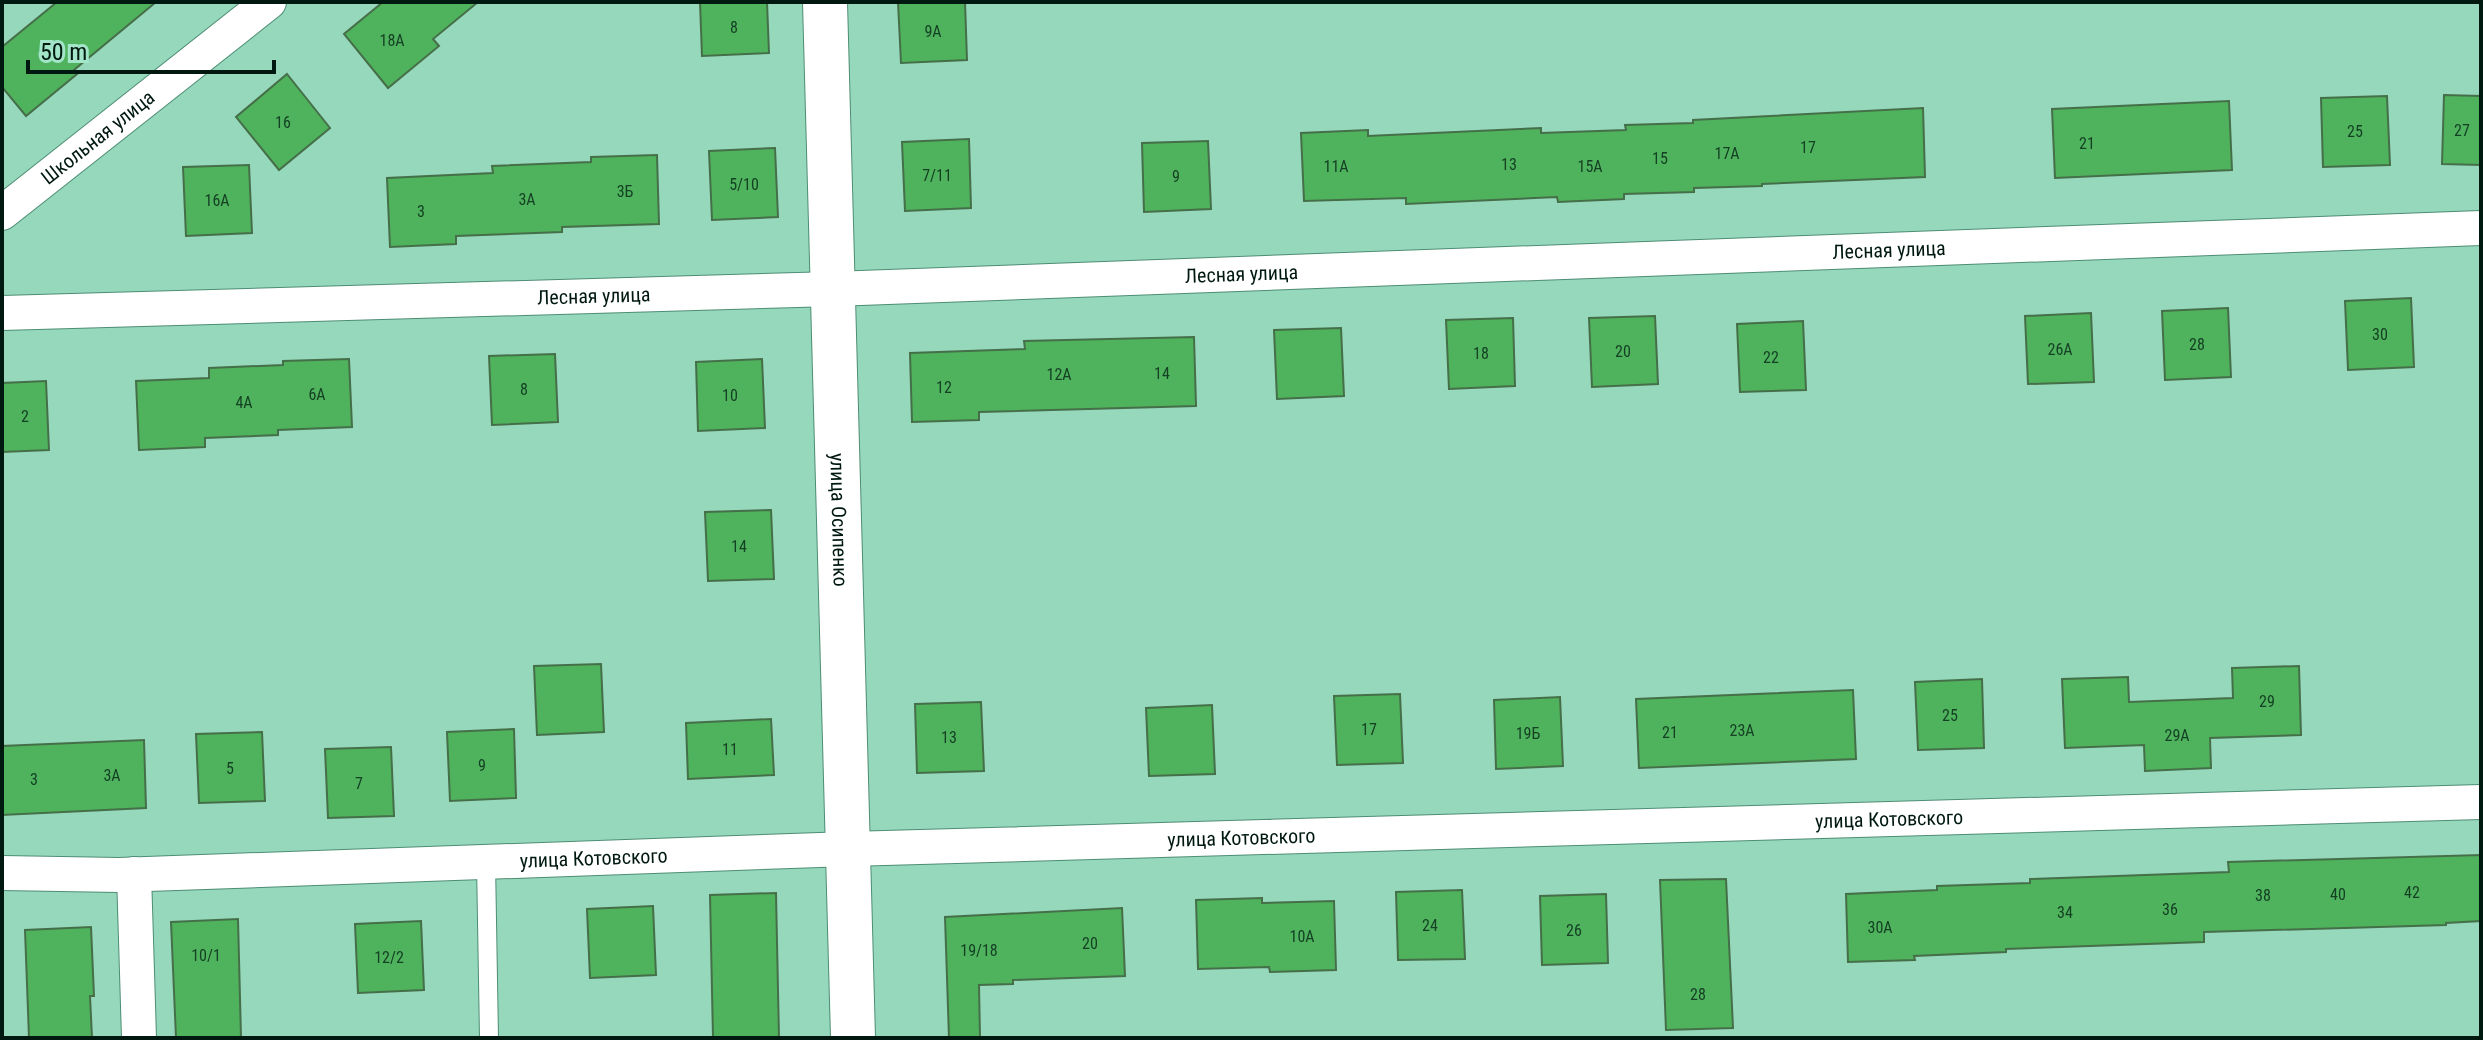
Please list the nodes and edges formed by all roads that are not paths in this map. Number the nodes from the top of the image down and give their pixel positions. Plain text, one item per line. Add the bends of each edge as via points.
1 (269, 2) edge
2 (825, 2) edge
3 (2, 213) edge
4 (2481, 228) edge
5 (833, 289) junction
6 (2, 313) edge
7 (2481, 802) edge
8 (849, 849) junction
9 (486, 862) junction
10 (2, 873) edge
11 (134, 874) junction
12 (139, 1038) edge
13 (489, 1038) edge
14 (853, 1038) edge

1 - 3 street, Школьная улица
2 - 5 street, улица Осипенко
4 - 5 street, Лесная улица
5 - 6 street, Лесная улица
5 - 8 street, улица Осипенко
7 - 8 street, улица Котовского
8 - 9 street, улица Котовского
8 - 14 street, улица Осипенко
9 - 11 street, улица Котовского
9 - 13 lane
10 - 11 street, улица Котовского
11 - 12 street

